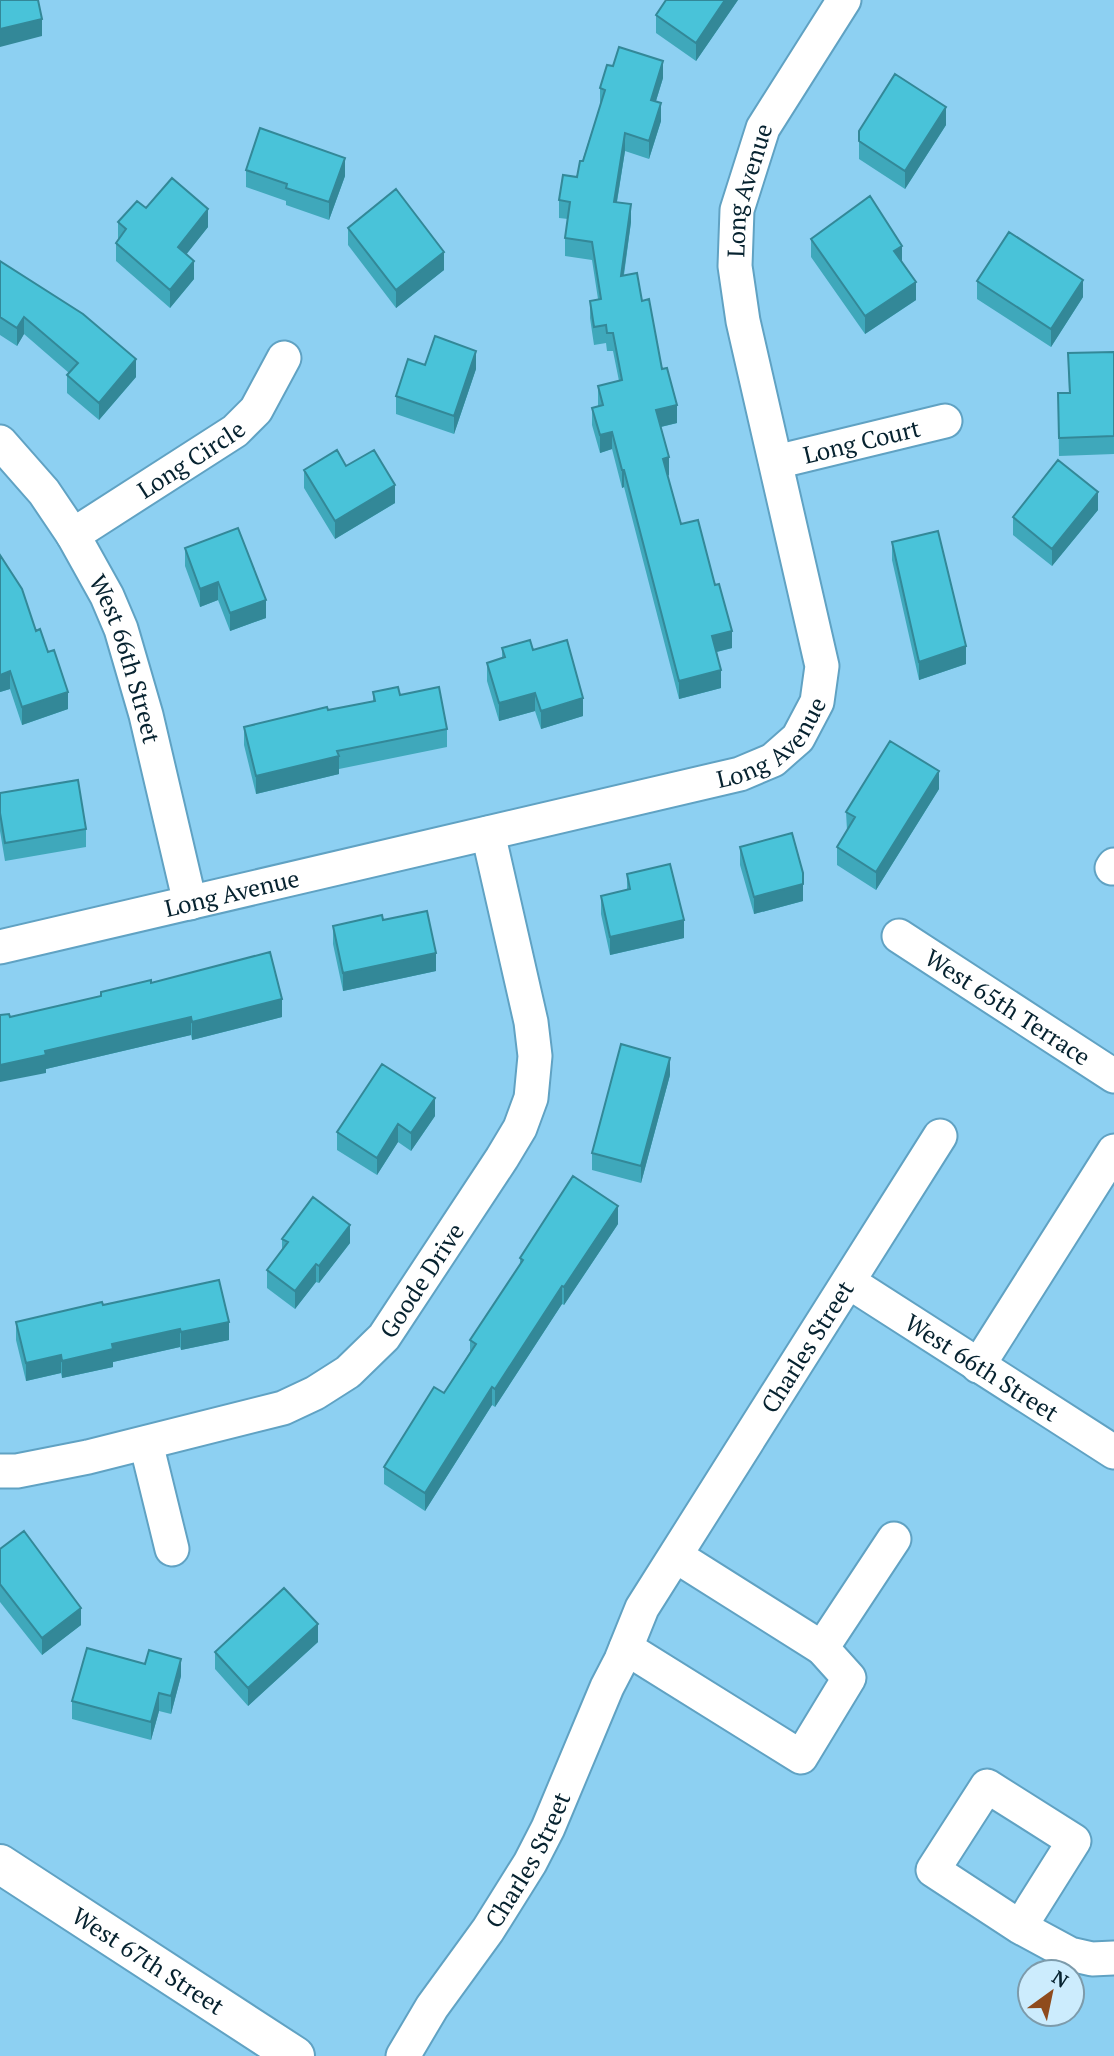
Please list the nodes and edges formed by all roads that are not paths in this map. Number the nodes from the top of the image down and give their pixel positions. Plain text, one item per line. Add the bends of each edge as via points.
1 (844, 0) edge
2 (284, 358) dead end
3 (945, 421) dead end
4 (0, 442) edge
5 (776, 462) junction
6 (73, 535) junction
7 (488, 832) junction
8 (190, 903) junction
9 (900, 936) dead end
10 (0, 947) edge
11 (1114, 1076) edge
12 (940, 1136) dead end
13 (1114, 1151) edge
14 (849, 1282) junction
15 (978, 1366) junction
16 (146, 1443) junction
17 (1114, 1452) edge
18 (0, 1471) edge
19 (894, 1539) dead end
20 (172, 1549) dead end
21 (676, 1556) junction
22 (626, 1648) junction
23 (822, 1648) junction
24 (4, 1877) edge
25 (1020, 1927) dead end
26 (1114, 1958) edge
27 (295, 2056) edge
28 (403, 2056) edge

1 - 5 street, Long Avenue via 762,128 737,209 735,266 743,321
2 - 6 street, Long Circle via 256,410 235,431
3 - 5 street, Long Court
4 - 6 street, West 66th Street via 44,492
5 - 7 street, Long Avenue via 822,666 817,702 798,738 774,760 740,774
6 - 8 street, West 66th Street via 121,629
7 - 8 street, Long Avenue
7 - 16 street, Goode Drive via 536,1056 531,1098 520,1128 384,1337 348,1372 282,1408
8 - 10 street, Long Avenue
9 - 11 street, West 65th Terrace
12 - 14 street, Charles Street
13 - 15 street
14 - 15 street, West 66th Street
14 - 21 street, Charles Street
15 - 17 street, West 66th Street
16 - 18 street, Goode Drive
16 - 20 street
19 - 23 street
21 - 22 street, Charles Street via 642,1608
21 - 23 street
22 - 23 street via 801,1757 849,1678
22 - 28 street, Charles Street via 530,1863
24 - 27 street, West 67th Street
25 - 26 street via 1070,1954

